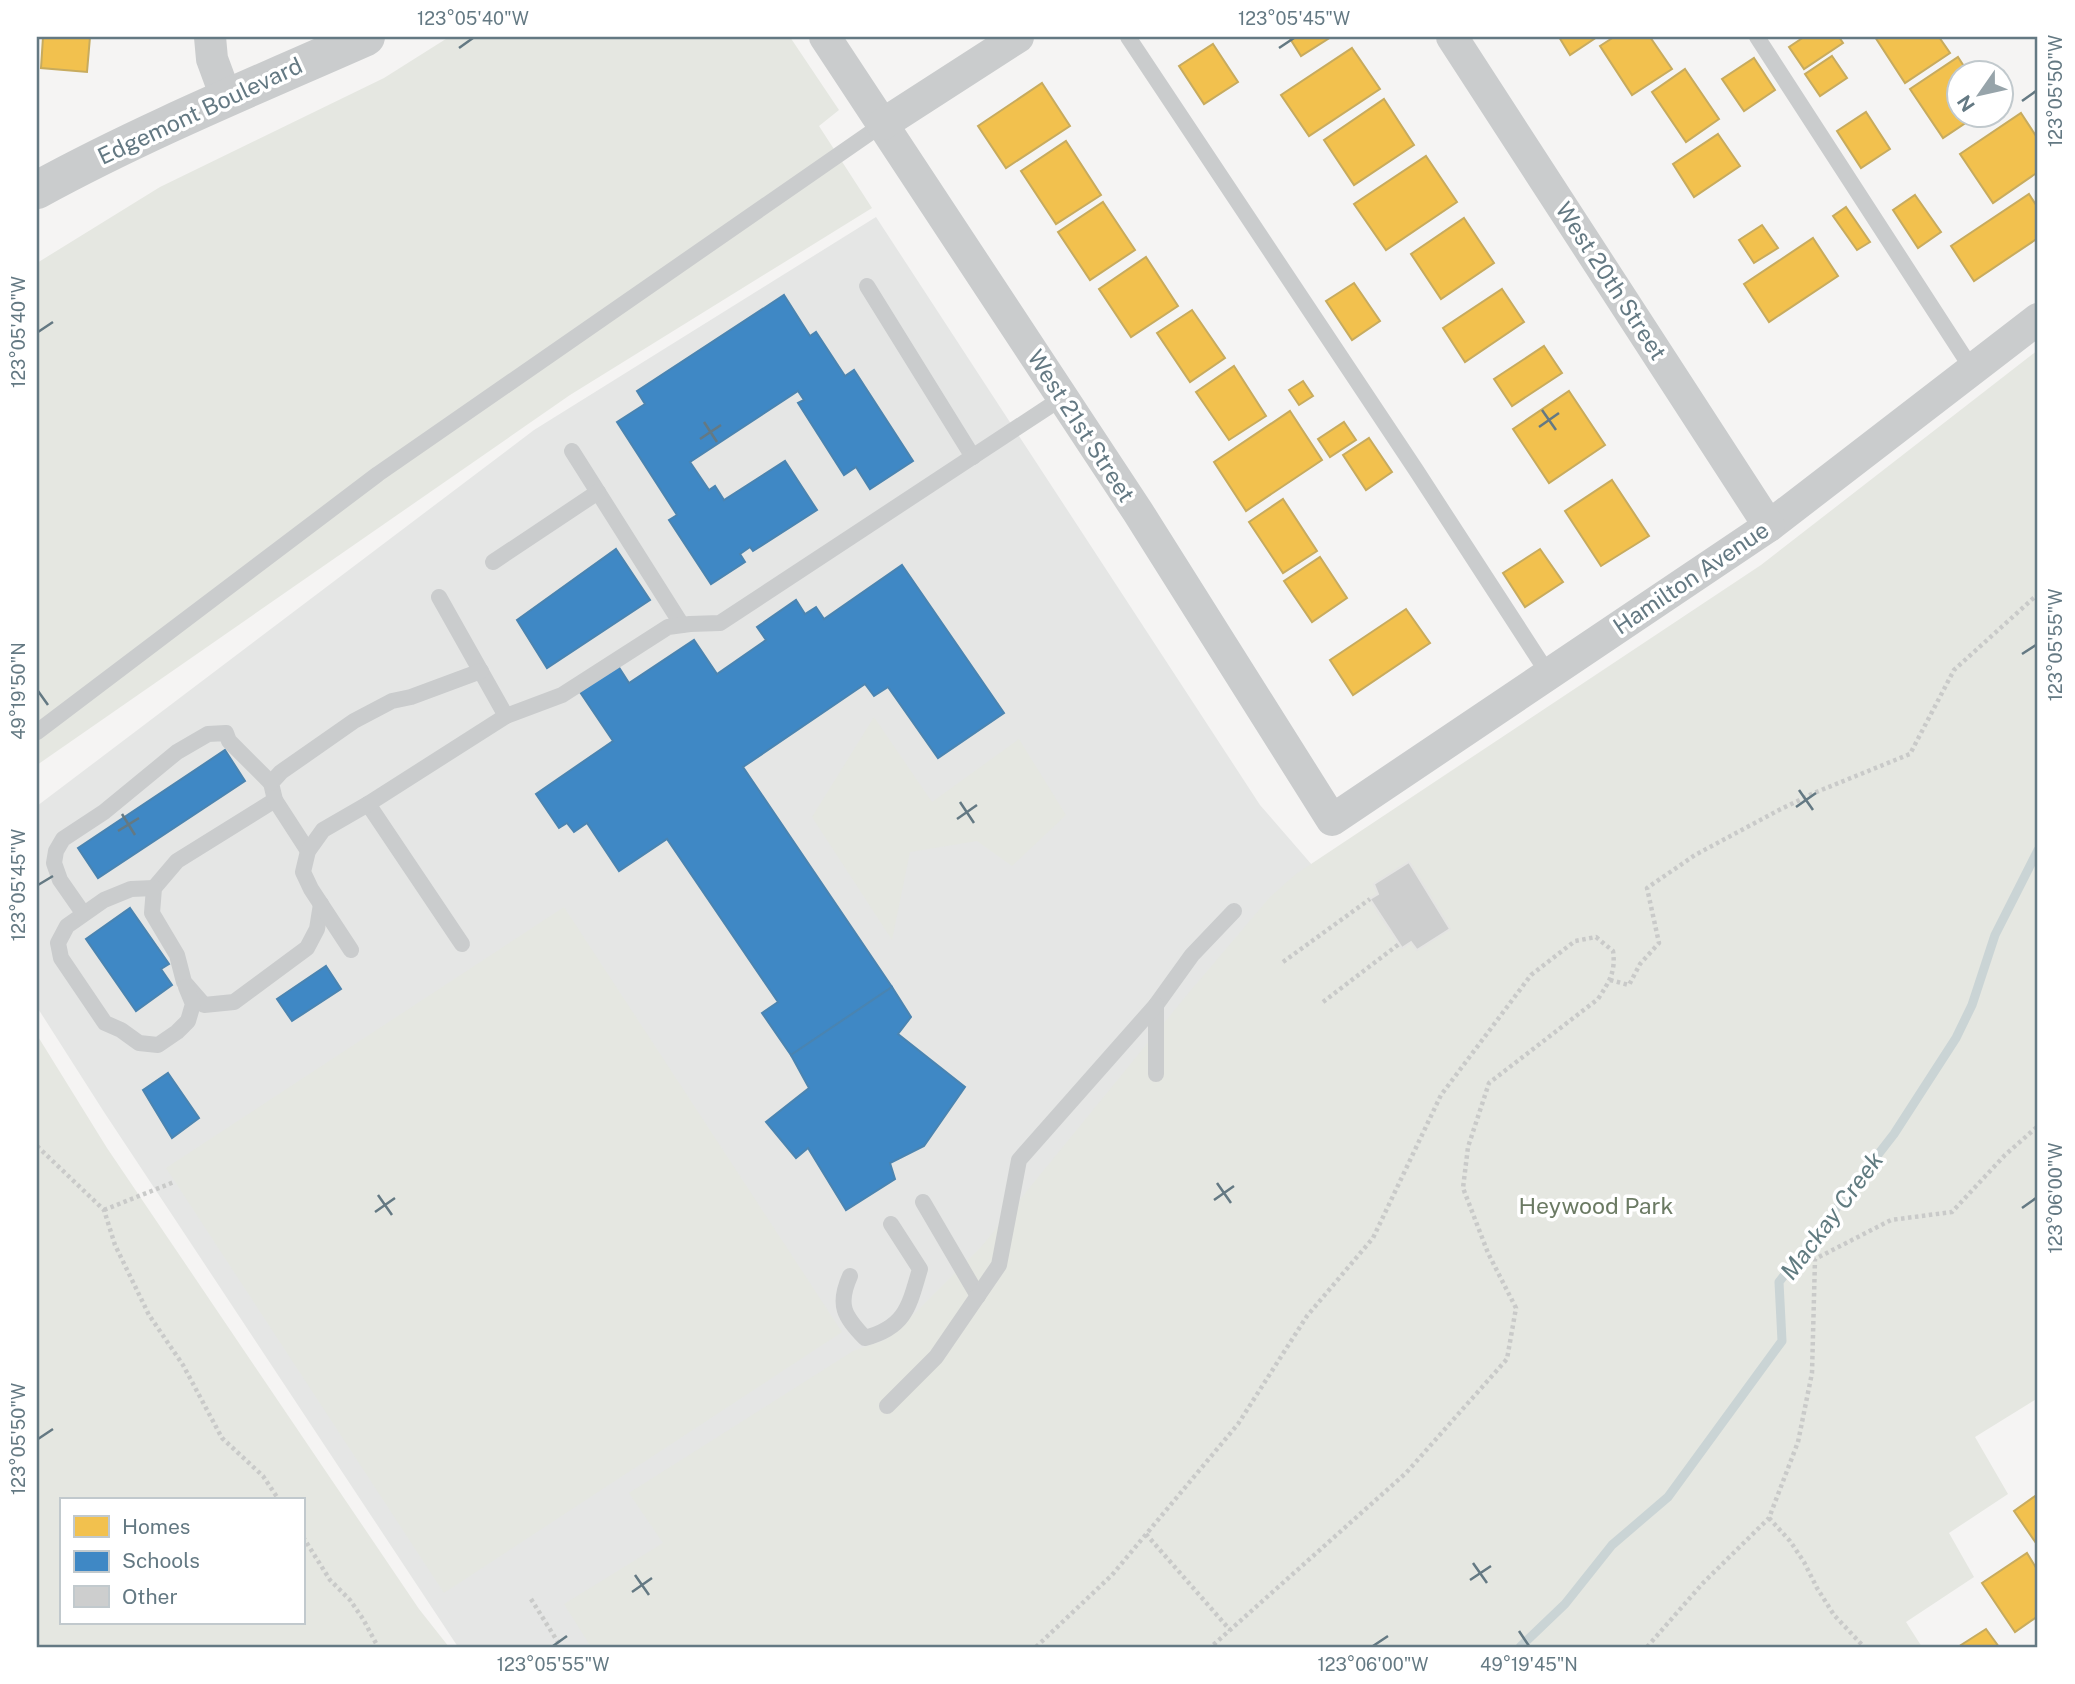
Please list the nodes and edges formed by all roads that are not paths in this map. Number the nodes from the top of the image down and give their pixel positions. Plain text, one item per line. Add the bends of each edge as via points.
1 (210, 37) edge
2 (366, 37) edge
3 (825, 37) edge
4 (1018, 37) edge
5 (1128, 37) edge
6 (1452, 37) edge
7 (1757, 37) edge
8 (226, 97) junction
9 (883, 124) junction
10 (37, 189) edge
11 (867, 286) dead end
12 (2038, 319) edge
13 (1972, 369) junction
14 (1062, 398) junction
15 (572, 451) dead end
16 (973, 457) junction
17 (598, 492) junction
18 (1769, 526) junction
19 (493, 562) dead end
20 (439, 597) dead end
21 (682, 625) junction
22 (481, 671) junction
23 (1549, 675) junction
24 (506, 716) junction
25 (37, 732) edge
26 (271, 783) junction
27 (275, 800) junction
28 (368, 804) junction
29 (1332, 820) joint
30 (308, 851) junction
31 (154, 888) junction
32 (321, 904) junction
33 (1234, 911) dead end
34 (83, 914) junction
35 (462, 944) dead end
36 (351, 950) dead end
37 (184, 982) junction
38 (1156, 1005) junction
39 (1157, 1074) dead end
40 (923, 1202) dead end
41 (891, 1224) dead end
42 (850, 1276) dead end
43 (978, 1296) junction
44 (887, 1406) dead end

1 - 8 street via 212,60
2 - 8 street, Edgemont Boulevard
3 - 9 street, West 21st Street
4 - 9 street
5 - 23 lane
6 - 18 street, West 20th Street
7 - 13 lane
8 - 10 street, Edgemont Boulevard
9 - 14 street, West 21st Street
9 - 25 lane via 378,474
11 - 16 lane
12 - 13 street, Hamilton Avenue
13 - 18 street, Hamilton Avenue
14 - 16 lane
14 - 29 street, West 21st Street
15 - 17 lane
16 - 21 lane via 720,623
17 - 19 lane
17 - 21 lane
18 - 23 street, Hamilton Avenue
20 - 22 lane
21 - 24 lane via 668,627 562,695
22 - 24 lane
22 - 26 lane via 391,701 326,740
23 - 29 street, Hamilton Avenue
24 - 28 lane
26 - 27 lane
26 - 34 lane via 226,733 208,734 177,752 63,839 56,851 54,863 60,880
27 - 30 lane
27 - 31 lane via 177,861
28 - 30 lane via 323,830
28 - 35 lane
30 - 32 lane via 303,872
31 - 34 lane via 131,889
31 - 37 lane via 152,913 177,956
32 - 36 lane
32 - 37 lane via 317,929 307,947 234,1002 204,1005
33 - 38 lane via 1192,956
34 - 37 lane via 67,926 58,943 61,958 105,1023 139,1043 158,1045 188,1021 193,1004
38 - 39 lane
38 - 43 lane via 1019,1160 999,1265
40 - 43 lane
41 - 42 lane via 920,1269 908,1310 883,1333 865,1339 842,1306
43 - 44 lane via 936,1357

